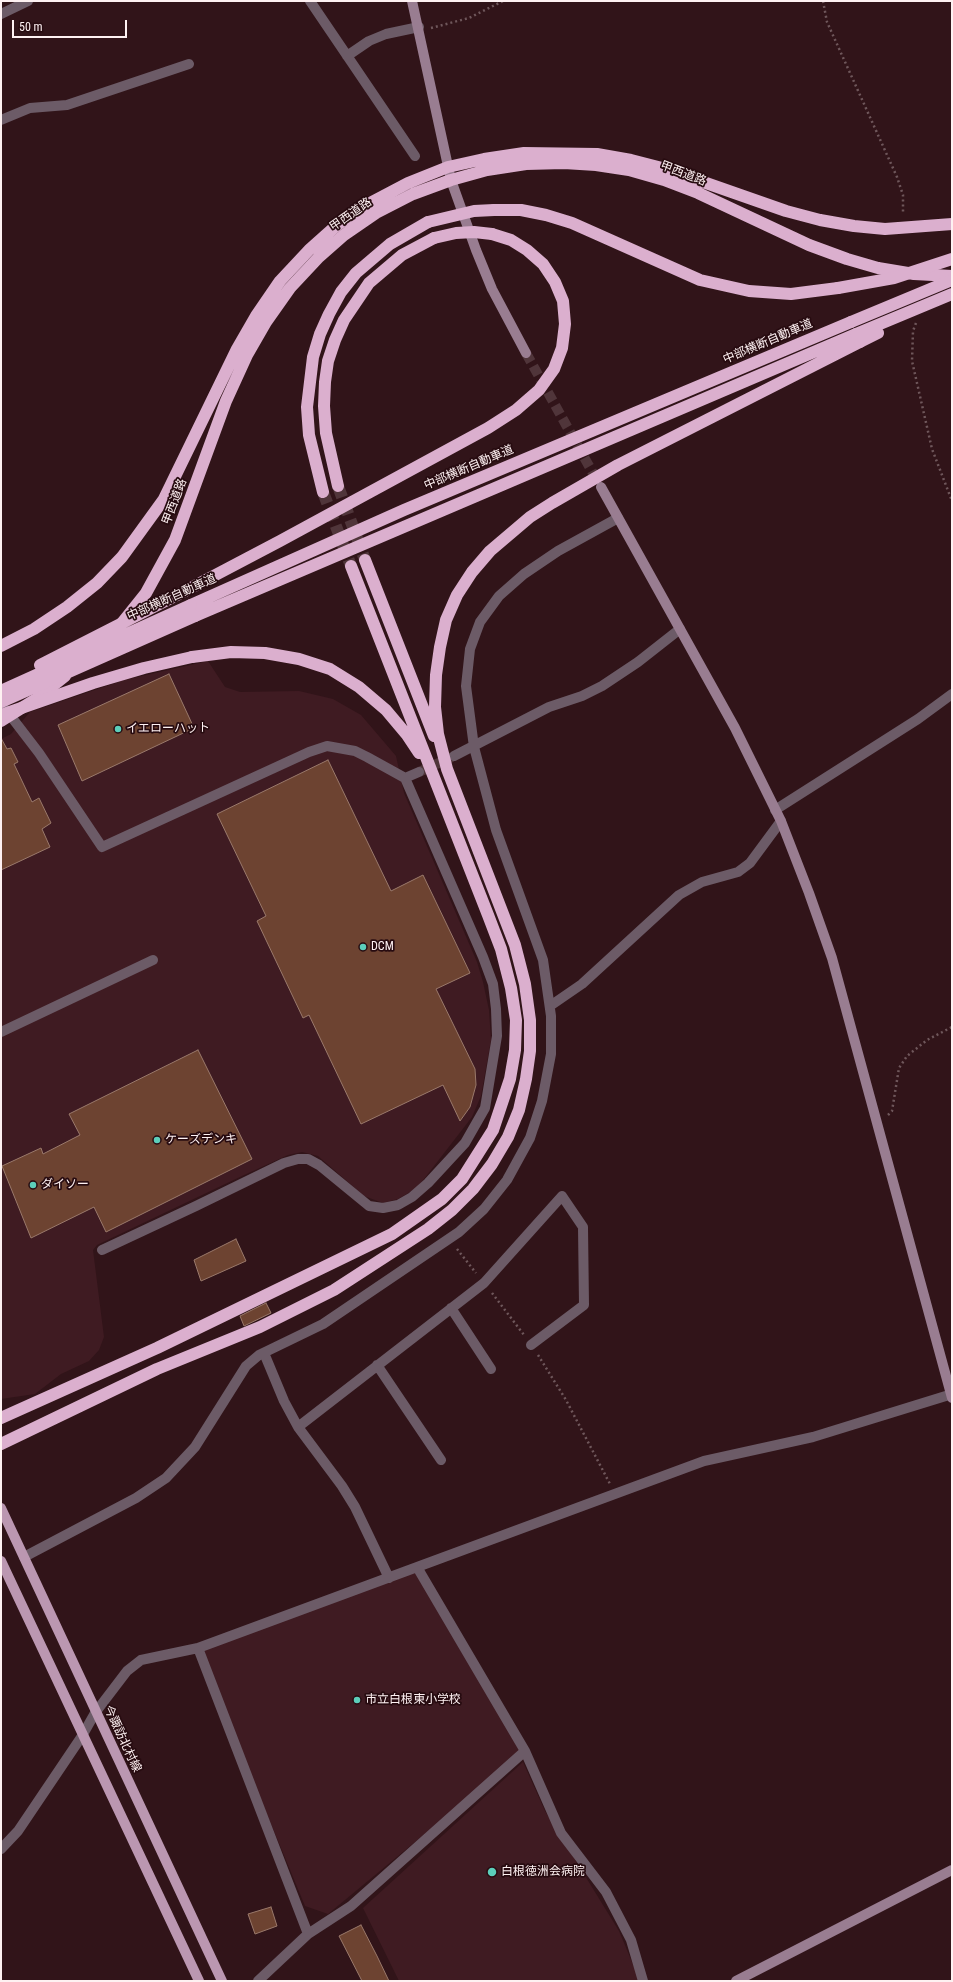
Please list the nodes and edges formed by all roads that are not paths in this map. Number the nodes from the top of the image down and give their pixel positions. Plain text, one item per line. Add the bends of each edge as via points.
1 (28, 1) edge
2 (310, 1) edge
3 (412, 1) edge
4 (1, 14) edge
5 (419, 29) junction
6 (347, 56) junction
7 (189, 64) dead end
8 (1, 120) edge
9 (415, 156) dead end
10 (448, 167) junction
11 (452, 180) junction
12 (952, 224) edge
13 (952, 259) edge
14 (952, 276) edge
15 (952, 280) edge
16 (952, 295) edge
17 (858, 338) junction
18 (526, 353) tunnel mouth
19 (338, 486) tunnel mouth
20 (601, 487) tunnel mouth
21 (323, 492) tunnel mouth
22 (618, 518) junction
23 (365, 560) tunnel mouth
24 (351, 566) tunnel mouth
25 (193, 611) junction
26 (680, 629) junction
27 (1, 646) edge
28 (1, 684) edge
29 (1, 690) edge
30 (952, 694) edge
31 (1, 703) edge
32 (4, 717) edge
33 (474, 747) junction
34 (454, 756) tunnel mouth
35 (447, 769) junction
36 (419, 772) tunnel mouth
37 (433, 774) junction
38 (405, 778) junction
39 (775, 810) junction
40 (781, 822) junction
41 (153, 960) dead end
42 (550, 1006) junction
43 (1, 1032) edge
44 (102, 1250) dead end
45 (452, 1308) junction
46 (531, 1345) road end
47 (264, 1353) junction
48 (377, 1365) junction
49 (491, 1369) dead end
50 (952, 1395) edge
51 (1, 1418) edge
52 (298, 1427) junction
53 (1, 1444) edge
54 (441, 1460) dead end
55 (1, 1508) edge
56 (24, 1557) junction
57 (2, 1565) edge
58 (417, 1567) junction
59 (389, 1578) junction
60 (198, 1648) junction
61 (95, 1713) junction
62 (82, 1736) junction
63 (525, 1751) junction
64 (1, 1849) edge
65 (952, 1870) edge
66 (308, 1934) junction
67 (199, 1981) edge
68 (222, 1981) edge
69 (258, 1981) edge
70 (643, 1981) edge
71 (736, 1981) edge

1 - 4 street
2 - 6 street
3 - 5 street
5 - 6 street via 386,34 369,41
5 - 10 street
6 - 9 street
7 - 8 street via 67,105 30,108
10 - 11 street
10 - 12 highway, 甲西道路 via 484,158 524,153 597,154 666,170 820,220 854,226 904,229
10 - 27 highway, 甲西道路 via 408,183 370,203 337,225 280,281 237,349 164,499 140,535 97,582 67,607 34,629
11 - 14 highway, 甲西道路 via 486,170 526,164 564,163 629,170 698,193 809,245 847,259 878,268 914,274
11 - 18 street via 492,289
11 - 32 highway, 甲西道路 via 413,194 376,213 344,235 290,288 247,355 226,401 175,540 146,593 103,643 36,699
13 - 21 highway, bridge via 894,278 791,294 749,291 700,280 572,223 521,210 467,213 428,222 390,244 356,273 341,292 320,334 313,357 307,407 309,435
15 - 25 highway, 中部横断自動車道, bridge via 412,507
16 - 17 highway, 中部横断自動車道, bridge
17 - 25 highway, 中部横断自動車道
17 - 35 highway via 618,465 530,517 490,551 457,595 446,620 440,647 435,707 438,734
19 - 28 highway, bridge via 326,433 326,375 335,340 344,320 369,284 402,255 434,238 456,233 492,234 511,240 528,250 555,282 563,301 565,324 562,348 554,369 539,390 516,410 488,428 280,542
20 - 22 street
22 - 26 street
22 - 33 street via 558,551 524,574 499,596 480,622 470,649 466,686
23 - 35 highway
24 - 37 highway
25 - 29 highway, 中部横断自動車道, bridge
25 - 31 highway, 中部横断自動車道, bridge
26 - 33 street via 602,686 549,707
26 - 39 street via 735,728
30 - 39 street via 918,719
31 - 32 street
32 - 37 highway, bridge via 93,683 192,657 231,652 265,653 299,659 330,669 359,687 386,710 407,735
32 - 38 street via 38,753 102,847 326,746 355,751
33 - 34 street
33 - 42 street via 496,830 543,960
35 - 53 highway via 515,946 525,984 530,1020 529,1058 519,1110 508,1137 492,1164 473,1189 452,1210 428,1229 334,1290 260,1327 157,1369
36 - 38 street
37 - 51 highway via 501,949 516,1020 515,1050 505,1098 493,1130 462,1179 442,1199 392,1234 157,1348
38 - 44 street via 483,957 492,984 497,1036 490,1083 485,1108 465,1143 412,1198 398,1205 383,1208 369,1206 319,1165 298,1159 284,1163
39 - 40 street
40 - 42 street via 750,863 738,872 702,882 679,895 582,984
40 - 50 street via 832,958
41 - 43 street
42 - 47 street via 551,1054 542,1101 530,1138 507,1180 484,1209 459,1232 323,1324
45 - 46 street via 484,1283 562,1196 583,1227 584,1305
45 - 48 street
45 - 49 street
47 - 52 street
47 - 56 street via 246,1366 195,1447 166,1478 136,1498
48 - 52 street
48 - 54 street
50 - 58 street via 813,1437 704,1461
52 - 59 street via 342,1486
55 - 56 main road, 今諏訪北村線
56 - 61 main road, 今諏訪北村線
57 - 62 main road
58 - 59 street
58 - 63 street
59 - 60 street
60 - 61 street via 141,1660 127,1671
60 - 66 street
61 - 62 street
61 - 68 main road, 今諏訪北村線
62 - 64 street via 18,1832
62 - 67 main road
63 - 66 street via 351,1906
63 - 70 street via 560,1833 606,1892 632,1940
65 - 71 street
66 - 69 street

